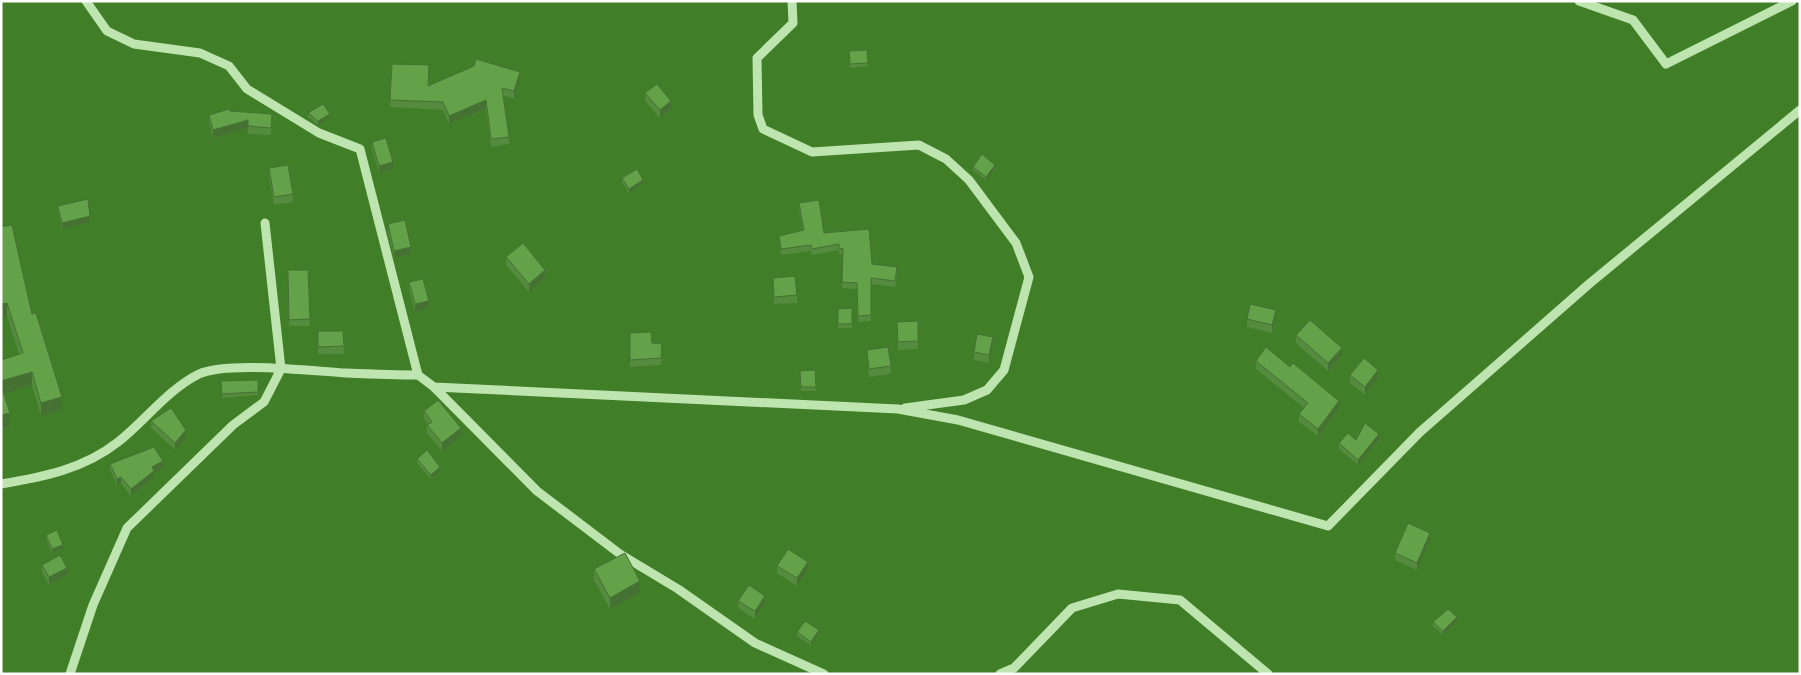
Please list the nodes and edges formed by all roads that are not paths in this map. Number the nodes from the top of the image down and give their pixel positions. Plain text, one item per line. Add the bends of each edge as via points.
1 (86, 1) edge
2 (792, 1) edge
3 (1579, 1) edge
4 (1792, 1) edge
5 (1800, 110) edge
6 (264, 223) dead end
7 (281, 369) junction
8 (418, 376) junction
9 (434, 387) junction
10 (898, 409) junction
11 (1, 484) edge
12 (70, 674) edge
13 (824, 674) edge
14 (1000, 674) edge
15 (1268, 674) edge

1 - 8 street via 108,31 134,44 200,53 229,66 247,90 319,133 360,149
2 - 10 street via 794,23 757,58 758,115 763,129 812,152 918,145 946,159 970,180 1016,243 1029,277 1004,370 987,390 964,400
3 - 4 street via 1633,20 1666,64
5 - 10 street via 1589,284 1420,432 1328,526 958,420
6 - 7 street
7 - 8 street
7 - 11 street via 236,368 200,374 173,391 117,443 82,464 46,476
7 - 12 street via 264,402 233,425 127,528 93,605
8 - 9 street
9 - 10 street
9 - 13 street via 537,491 620,554 678,589 755,643
14 - 15 street via 1014,668 1072,608 1118,594 1180,600

